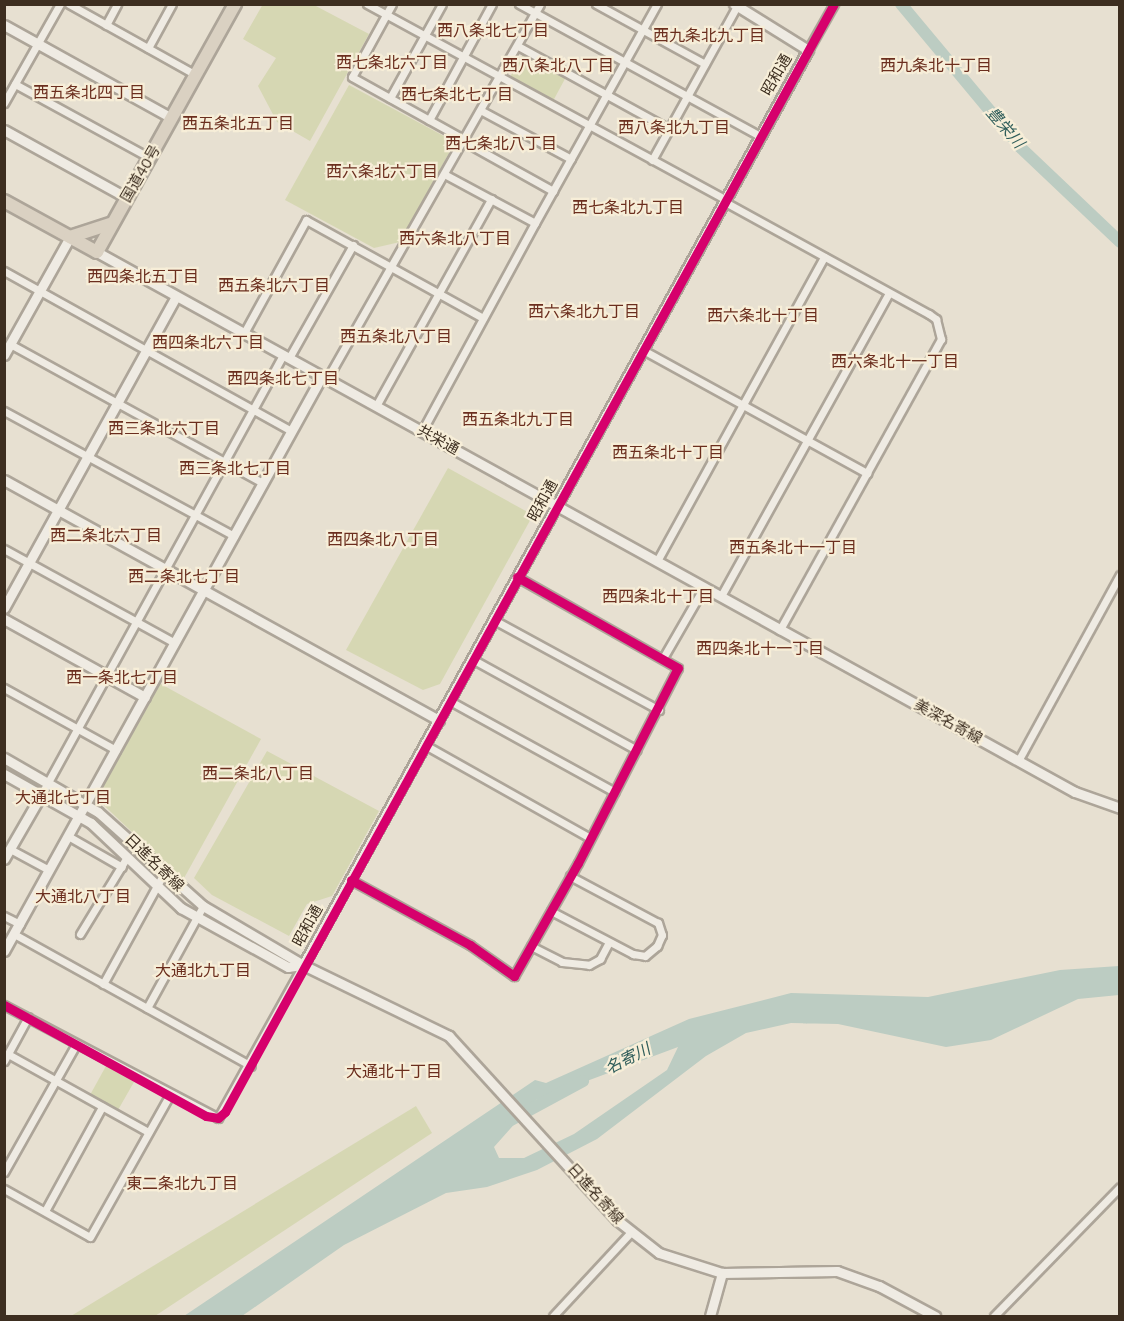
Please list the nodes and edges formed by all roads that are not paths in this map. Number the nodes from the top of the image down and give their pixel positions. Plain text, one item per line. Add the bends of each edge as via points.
1 (60, 4) edge
2 (69, 4) edge
3 (117, 4) edge
4 (172, 4) edge
5 (235, 4) edge
6 (367, 4) edge
7 (392, 4) edge
8 (442, 4) edge
9 (492, 4) edge
10 (519, 4) edge
11 (540, 4) edge
12 (596, 4) edge
13 (657, 4) edge
14 (834, 4) edge
15 (735, 5) edge
16 (535, 13) junction
17 (386, 15) junction
18 (4, 25) edge
19 (106, 25) junction
20 (642, 30) junction
21 (424, 36) junction
22 (38, 44) junction
23 (518, 46) junction
24 (148, 48) junction
25 (808, 50) junction
26 (463, 57) junction
27 (624, 62) junction
28 (705, 64) junction
29 (196, 75) junction
30 (500, 78) junction
31 (15, 84) junction
32 (607, 94) junction
33 (687, 96) junction
34 (390, 98) junction
35 (4, 104) edge
36 (482, 111) junction
37 (172, 118) junction
38 (429, 120) junction
39 (589, 127) junction
40 (669, 129) junction
41 (4, 130) edge
42 (760, 136) junction
43 (465, 141) junction
44 (150, 158) junction
45 (571, 159) junction
46 (652, 160) junction
47 (446, 175) junction
48 (553, 191) junction
49 (128, 198) junction
50 (491, 199) junction
51 (4, 201) edge
52 (725, 201) junction
53 (114, 222) junction
54 (535, 224) junction
55 (70, 237) junction
56 (353, 245) junction
57 (97, 252) junction
58 (824, 257) junction
59 (395, 268) junction
60 (4, 271) edge
61 (40, 291) junction
62 (889, 293) junction
63 (439, 294) junction
64 (176, 296) junction
65 (483, 318) junction
66 (244, 333) junction
67 (7, 343) edge
68 (147, 349) junction
69 (643, 350) junction
70 (4, 355) edge
71 (286, 356) junction
72 (325, 378) junction
73 (117, 403) junction
74 (743, 404) junction
75 (376, 406) junction
76 (253, 410) junction
77 (4, 411) edge
78 (292, 431) junction
79 (422, 431) junction
80 (808, 440) junction
81 (87, 457) junction
82 (224, 462) junction
83 (867, 473) junction
84 (4, 480) edge
85 (263, 483) junction
86 (557, 506) junction
87 (58, 510) junction
88 (194, 514) junction
89 (234, 536) junction
90 (4, 549) edge
91 (657, 561) junction
92 (29, 563) junction
93 (165, 568) junction
94 (1119, 575) edge
95 (517, 577) junction
96 (704, 587) junction
97 (205, 590) junction
98 (721, 597) junction
99 (4, 608) edge
100 (4, 619) edge
101 (494, 620) junction
102 (135, 622) junction
103 (780, 630) junction
104 (175, 643) junction
105 (663, 658) junction
106 (472, 659) junction
107 (106, 675) junction
108 (4, 688) edge
109 (145, 697) junction
110 (450, 701) junction
111 (659, 710) junction
112 (439, 720) junction
113 (77, 728) junction
114 (425, 746) junction
115 (116, 750) junction
116 (637, 750) junction
117 (4, 758) edge
118 (1018, 761) junction
119 (4, 774) edge
120 (48, 782) junction
121 (615, 792) junction
122 (41, 795) junction
123 (86, 804) junction
124 (1119, 808) edge
125 (79, 816) junction
126 (68, 836) junction
127 (590, 838) junction
128 (10, 849) junction
129 (128, 857) junction
130 (4, 860) edge
131 (122, 867) junction
132 (49, 870) junction
133 (163, 875) junction
134 (570, 876) junction
135 (351, 880) junction
136 (156, 887) junction
137 (203, 906) junction
138 (551, 911) junction
139 (4, 916) edge
140 (196, 916) junction
141 (20, 924) junction
142 (14, 934) junction
143 (80, 934) dead end
144 (609, 942) junction
145 (531, 946) junction
146 (4, 951) edge
147 (303, 965) junction
148 (103, 984) junction
149 (4, 1005) edge
150 (147, 1008) junction
151 (28, 1017) junction
152 (76, 1044) junction
153 (6, 1058) edge
154 (251, 1066) junction
155 (56, 1081) junction
156 (169, 1096) junction
157 (102, 1107) junction
158 (148, 1132) junction
159 (4, 1172) edge
160 (1119, 1187) edge
161 (4, 1190) edge
162 (45, 1211) junction
163 (631, 1232) junction
164 (722, 1273) junction
165 (554, 1317) edge
166 (710, 1317) edge
167 (935, 1317) edge
168 (994, 1317) edge

1 - 22 street
2 - 19 street
3 - 19 street
4 - 24 street
5 - 29 highway, 国道40号
6 - 17 street
7 - 17 street
8 - 21 street
9 - 26 street
10 - 16 street
11 - 16 street
12 - 20 street
13 - 20 street
14 - 25 street
15 - 25 street, 昭和通
15 - 28 street
16 - 23 street
16 - 27 street
17 - 21 street
17 - 34 street via 352,76
18 - 22 street
19 - 24 street
20 - 27 street
20 - 28 street
21 - 26 street
21 - 34 street
22 - 31 street
22 - 37 street
23 - 30 street
23 - 32 street
24 - 29 street
25 - 42 street, 昭和通
26 - 30 street
26 - 38 street
27 - 32 street
27 - 33 street
28 - 33 street
29 - 37 highway, 国道40号
30 - 36 street
30 - 39 street
31 - 35 street
31 - 44 street
32 - 39 street
32 - 40 street
33 - 40 street
33 - 42 street
34 - 38 street
36 - 43 street
36 - 45 street
37 - 44 highway, 国道40号
38 - 43 street
39 - 45 street
39 - 46 street
40 - 46 street
41 - 49 street
42 - 52 street, 昭和通
43 - 47 street
43 - 48 street
44 - 49 highway, 国道40号
45 - 48 street
46 - 52 street
47 - 50 street
47 - 59 street
48 - 54 street
49 - 53 highway, 国道40号
50 - 54 street
50 - 63 street
51 - 55 highway
52 - 58 street
52 - 69 street, 昭和通
53 - 55 highway via 88,235
53 - 57 highway, 国道40号
54 - 65 street
55 - 57 highway
55 - 61 street
56 - 59 street
56 - 66 street via 306,220
56 - 71 street
57 - 64 street, 共栄通
58 - 62 street
58 - 74 street
59 - 63 street
59 - 72 street
60 - 61 street
61 - 67 street
61 - 68 street
62 - 80 street
62 - 83 street via 936,320 940,339
63 - 65 street
63 - 75 street
64 - 66 street, 共栄通
64 - 68 street
65 - 79 street
66 - 71 street, 共栄通
67 - 70 street
67 - 73 street
68 - 73 street
68 - 76 street
69 - 74 street
69 - 86 street, 昭和通
71 - 72 street, 共栄通
71 - 76 street
72 - 75 street, 共栄通
72 - 78 street
73 - 81 street
73 - 82 street
74 - 80 street
74 - 91 street
75 - 79 street, 共栄通
76 - 78 street
76 - 82 street
77 - 81 street
78 - 85 street
79 - 86 street, 共栄通
80 - 83 street
80 - 98 street
81 - 87 street
81 - 88 street
82 - 85 street
82 - 88 street
83 - 103 street
84 - 87 street
85 - 89 street
86 - 91 street, 共栄通
86 - 95 street, 昭和通
87 - 92 street
87 - 93 street
88 - 89 street
88 - 93 street
89 - 97 street
90 - 92 street
91 - 96 street, 共栄通
92 - 99 street
92 - 102 street
93 - 97 street
93 - 102 street
94 - 118 street
95 - 101 street, 昭和通
95 - 105 street
96 - 98 street, 共栄通
96 - 105 street
97 - 104 street
97 - 112 street
98 - 103 street, 共栄通
100 - 107 street
101 - 106 street, 昭和通
101 - 111 street
102 - 104 street
102 - 107 street
103 - 118 street, 美深名寄線
104 - 109 street
105 - 111 street via 679,675
106 - 110 street, 昭和通
106 - 116 street
107 - 109 street
107 - 113 street
108 - 113 street
109 - 115 street
110 - 112 street, 昭和通
110 - 121 street
111 - 116 street
112 - 114 street, 昭和通
113 - 115 street
113 - 120 street
114 - 127 street
114 - 135 street, 昭和通
115 - 123 street
116 - 121 street
117 - 120 street, 日進名寄線
118 - 124 street, 美深名寄線 via 1075,792
119 - 122 street, 日進名寄線
120 - 122 street
120 - 123 street, 日進名寄線
121 - 127 street
122 - 125 street, 日進名寄線
122 - 128 street
123 - 125 street
123 - 133 street, 日進名寄線
125 - 126 street
125 - 129 street, 日進名寄線
126 - 131 street
126 - 132 street
127 - 134 street
128 - 130 street
128 - 132 street
129 - 131 street
129 - 136 street, 日進名寄線
131 - 143 street
132 - 141 street
133 - 136 street
133 - 137 street, 日進名寄線
134 - 138 street
134 - 144 street via 658,923 662,935 645,956
135 - 145 street via 470,945 514,976
135 - 147 street, 昭和通
136 - 140 street, 日進名寄線
136 - 148 street
137 - 140 street
137 - 147 street, 日進名寄線
138 - 144 street
138 - 145 street
139 - 141 street
140 - 147 street, 日進名寄線 via 288,967
140 - 150 street
141 - 142 street
142 - 146 street
142 - 148 street
144 - 145 street via 600,959 589,965 562,962
147 - 154 street
147 - 163 street, 日進名寄線 via 436,1028 471,1057
148 - 150 street
149 - 151 street
150 - 154 street
151 - 152 street
151 - 153 street
152 - 155 street
152 - 156 street
153 - 155 street
154 - 156 street via 218,1118
155 - 157 street
155 - 159 street
156 - 158 street
157 - 158 street
157 - 162 street
158 - 162 street via 90,1237
160 - 168 street
161 - 162 street
163 - 164 street, 日進名寄線 via 670,1259
163 - 165 street
164 - 166 street
164 - 167 street, 日進名寄線 via 837,1271 879,1286

